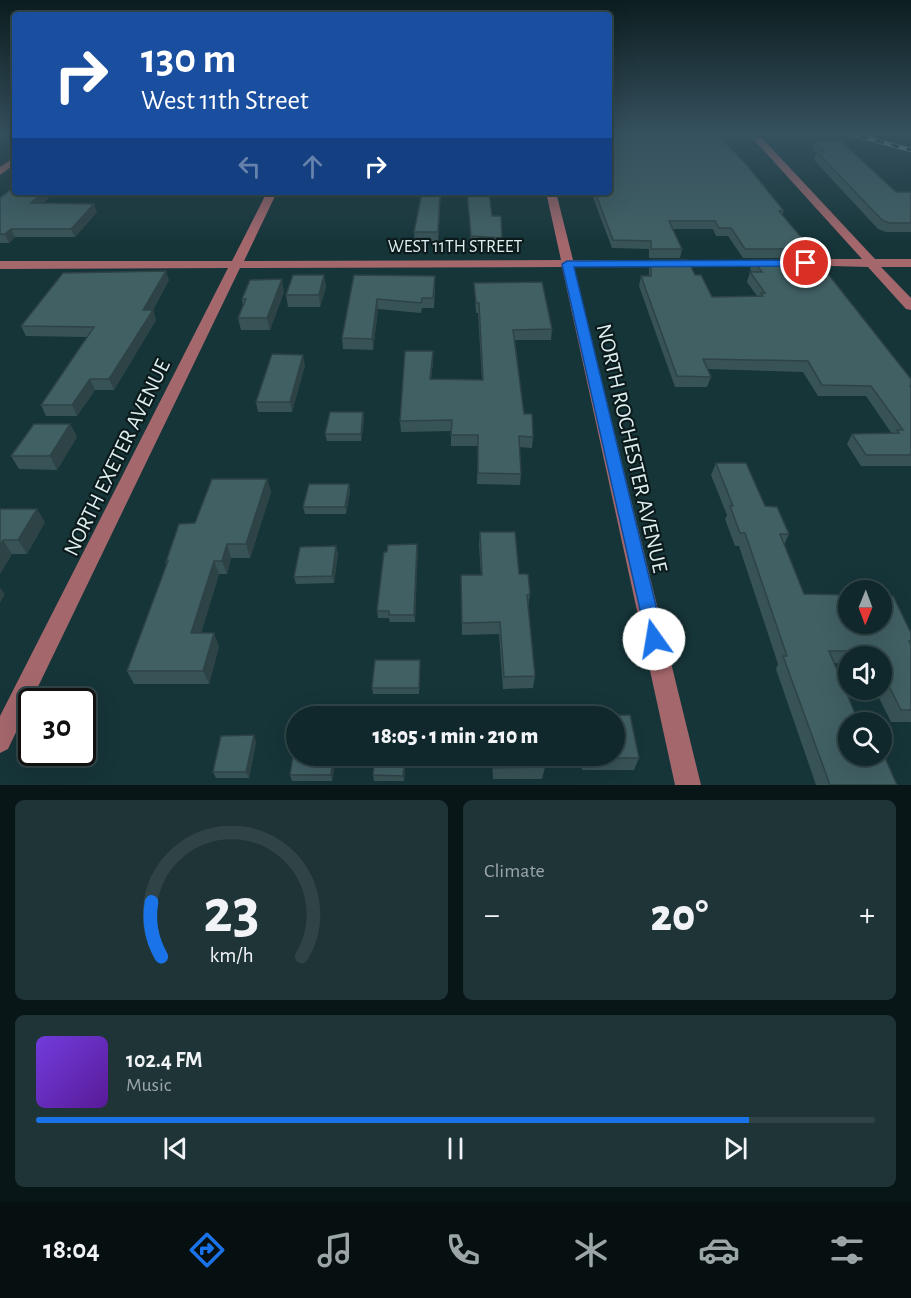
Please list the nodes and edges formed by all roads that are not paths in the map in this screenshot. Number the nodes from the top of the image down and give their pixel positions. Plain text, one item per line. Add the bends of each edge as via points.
1 (785, 169) edge
2 (271, 195) edge
3 (552, 195) edge
4 (872, 263) junction
5 (911, 263) edge
6 (237, 264) junction
7 (567, 264) junction
8 (0, 265) edge
9 (911, 306) edge
10 (0, 741) edge
11 (688, 785) edge

1 - 4 street
2 - 6 street, NORTH EXETER AVENUE
3 - 7 street, NORTH ROCHESTER AVENUE
4 - 5 street, WEST 11TH STREET
4 - 7 street, WEST 11TH STREET
4 - 9 street
6 - 7 street, WEST 11TH STREET
6 - 8 street, WEST 11TH STREET
6 - 10 street, NORTH EXETER AVENUE
7 - 11 street, NORTH ROCHESTER AVENUE

